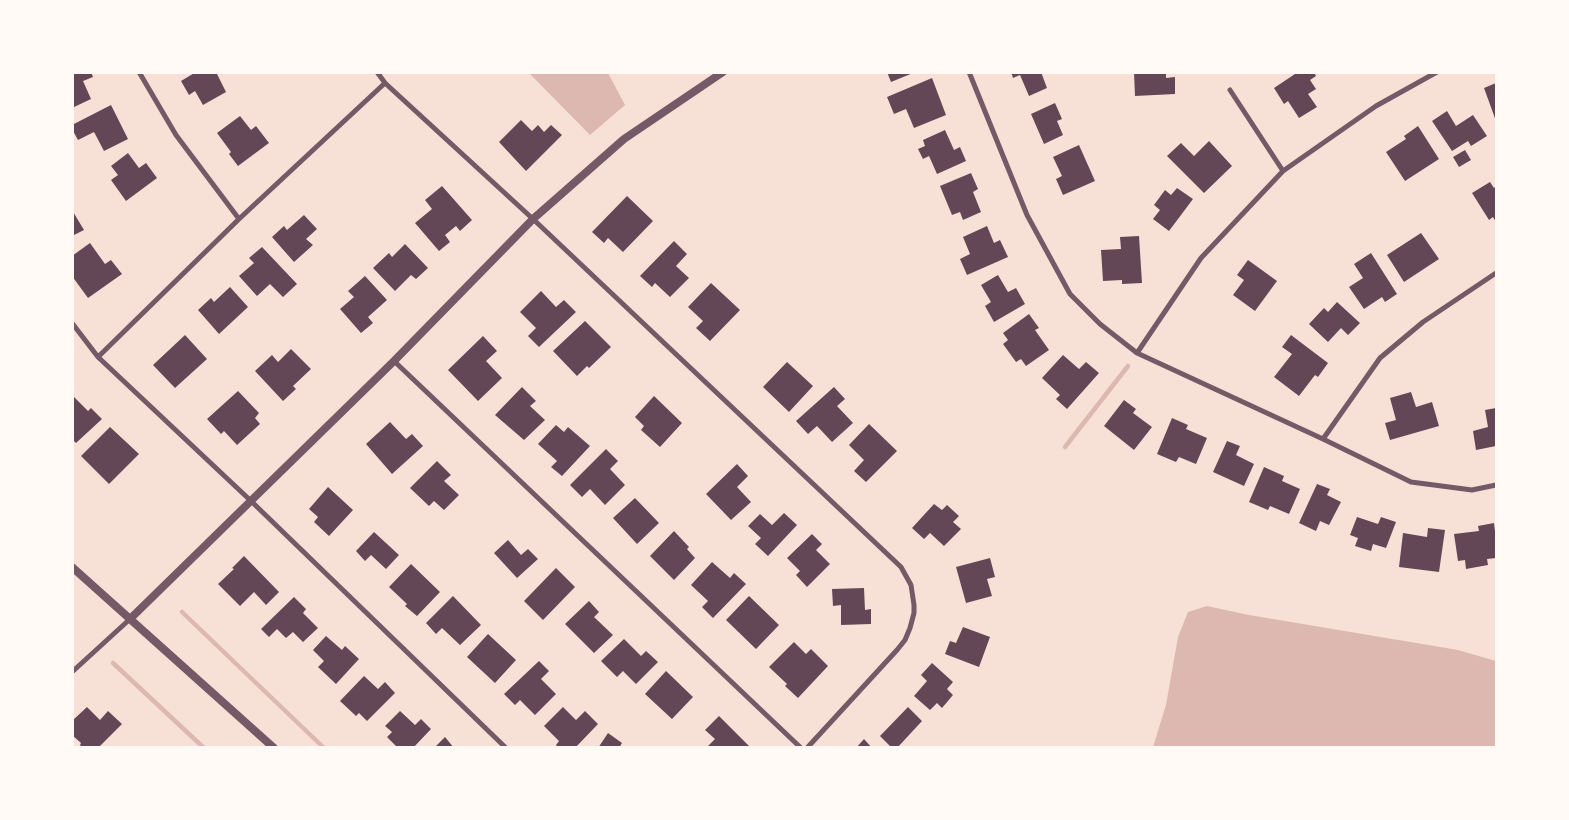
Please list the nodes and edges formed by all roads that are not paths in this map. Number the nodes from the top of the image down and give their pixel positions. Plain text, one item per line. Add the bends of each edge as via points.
1 (139, 72) edge
2 (377, 72) edge
3 (723, 72) edge
4 (969, 72) edge
5 (1437, 72) edge
6 (385, 83) junction
7 (1230, 90) dead end
8 (1282, 171) junction
9 (239, 219) junction
10 (533, 219) junction
11 (1496, 273) edge
12 (72, 323) edge
13 (1137, 353) junction
14 (98, 357) junction
15 (394, 361) junction
16 (1323, 439) junction
17 (1496, 485) edge
18 (251, 501) junction
19 (72, 567) edge
20 (130, 619) junction
21 (72, 672) edge
22 (274, 748) edge
23 (506, 748) edge
24 (801, 748) edge
25 (807, 748) edge

1 - 9 street via 176,136
2 - 6 street
3 - 10 street via 624,138
4 - 13 street via 1027,215 1070,294 1100,324
5 - 8 street via 1376,106
6 - 9 street
6 - 10 street
7 - 8 street
8 - 13 street via 1201,258
9 - 14 street
10 - 15 street
10 - 25 street via 893,558 907,577 914,613 905,640
11 - 16 street via 1423,322 1380,358
12 - 14 street
13 - 16 street
14 - 18 street
15 - 18 street
15 - 24 street
16 - 17 street via 1411,482 1472,490
18 - 20 street
18 - 23 street
19 - 20 street
20 - 21 street
20 - 22 street

